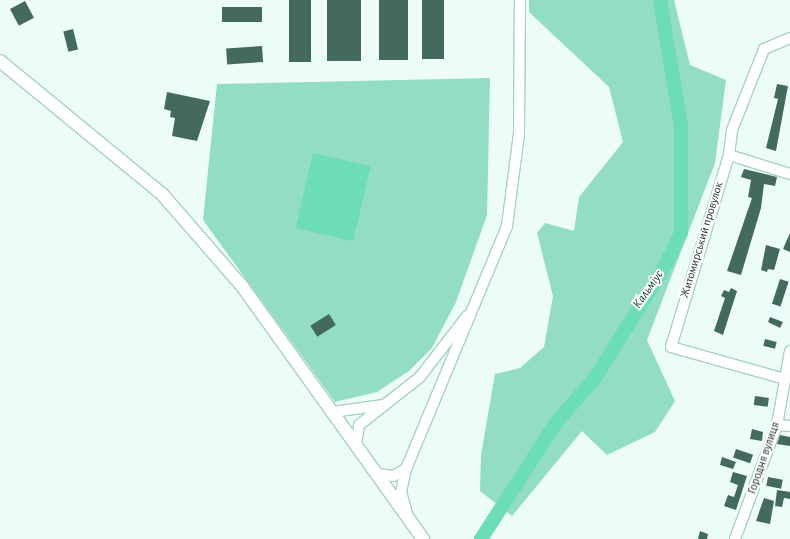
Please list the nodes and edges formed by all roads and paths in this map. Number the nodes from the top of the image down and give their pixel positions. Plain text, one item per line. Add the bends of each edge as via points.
1 (520, 0) edge
2 (790, 38) edge
3 (0, 62) edge
4 (729, 155) junction
5 (790, 174) edge
6 (473, 308) junction
7 (790, 351) edge
8 (786, 379) junction
9 (384, 404) junction
10 (332, 412) junction
11 (777, 424) junction
12 (790, 426) edge
13 (356, 445) junction
14 (406, 469) junction
15 (377, 474) junction
16 (407, 516) junction
17 (424, 539) edge
18 (735, 539) edge

1 - 6 street via 519,133 506,226
2 - 4 street, Житомирський провулок via 764,49 732,130
3 - 10 main road via 162,194 242,286
4 - 5 street
4 - 8 street, Житомирський провулок via 672,347
6 - 9 street via 420,377
6 - 14 street
7 - 8 street, Городня вулиця
8 - 11 street, Городня вулиця
9 - 10 street
9 - 13 street via 360,426
10 - 13 main road
11 - 12 street
11 - 18 street, Городня вулиця
13 - 15 main road
14 - 15 street via 393,476
14 - 16 street via 402,492
15 - 16 main road
16 - 17 main road

